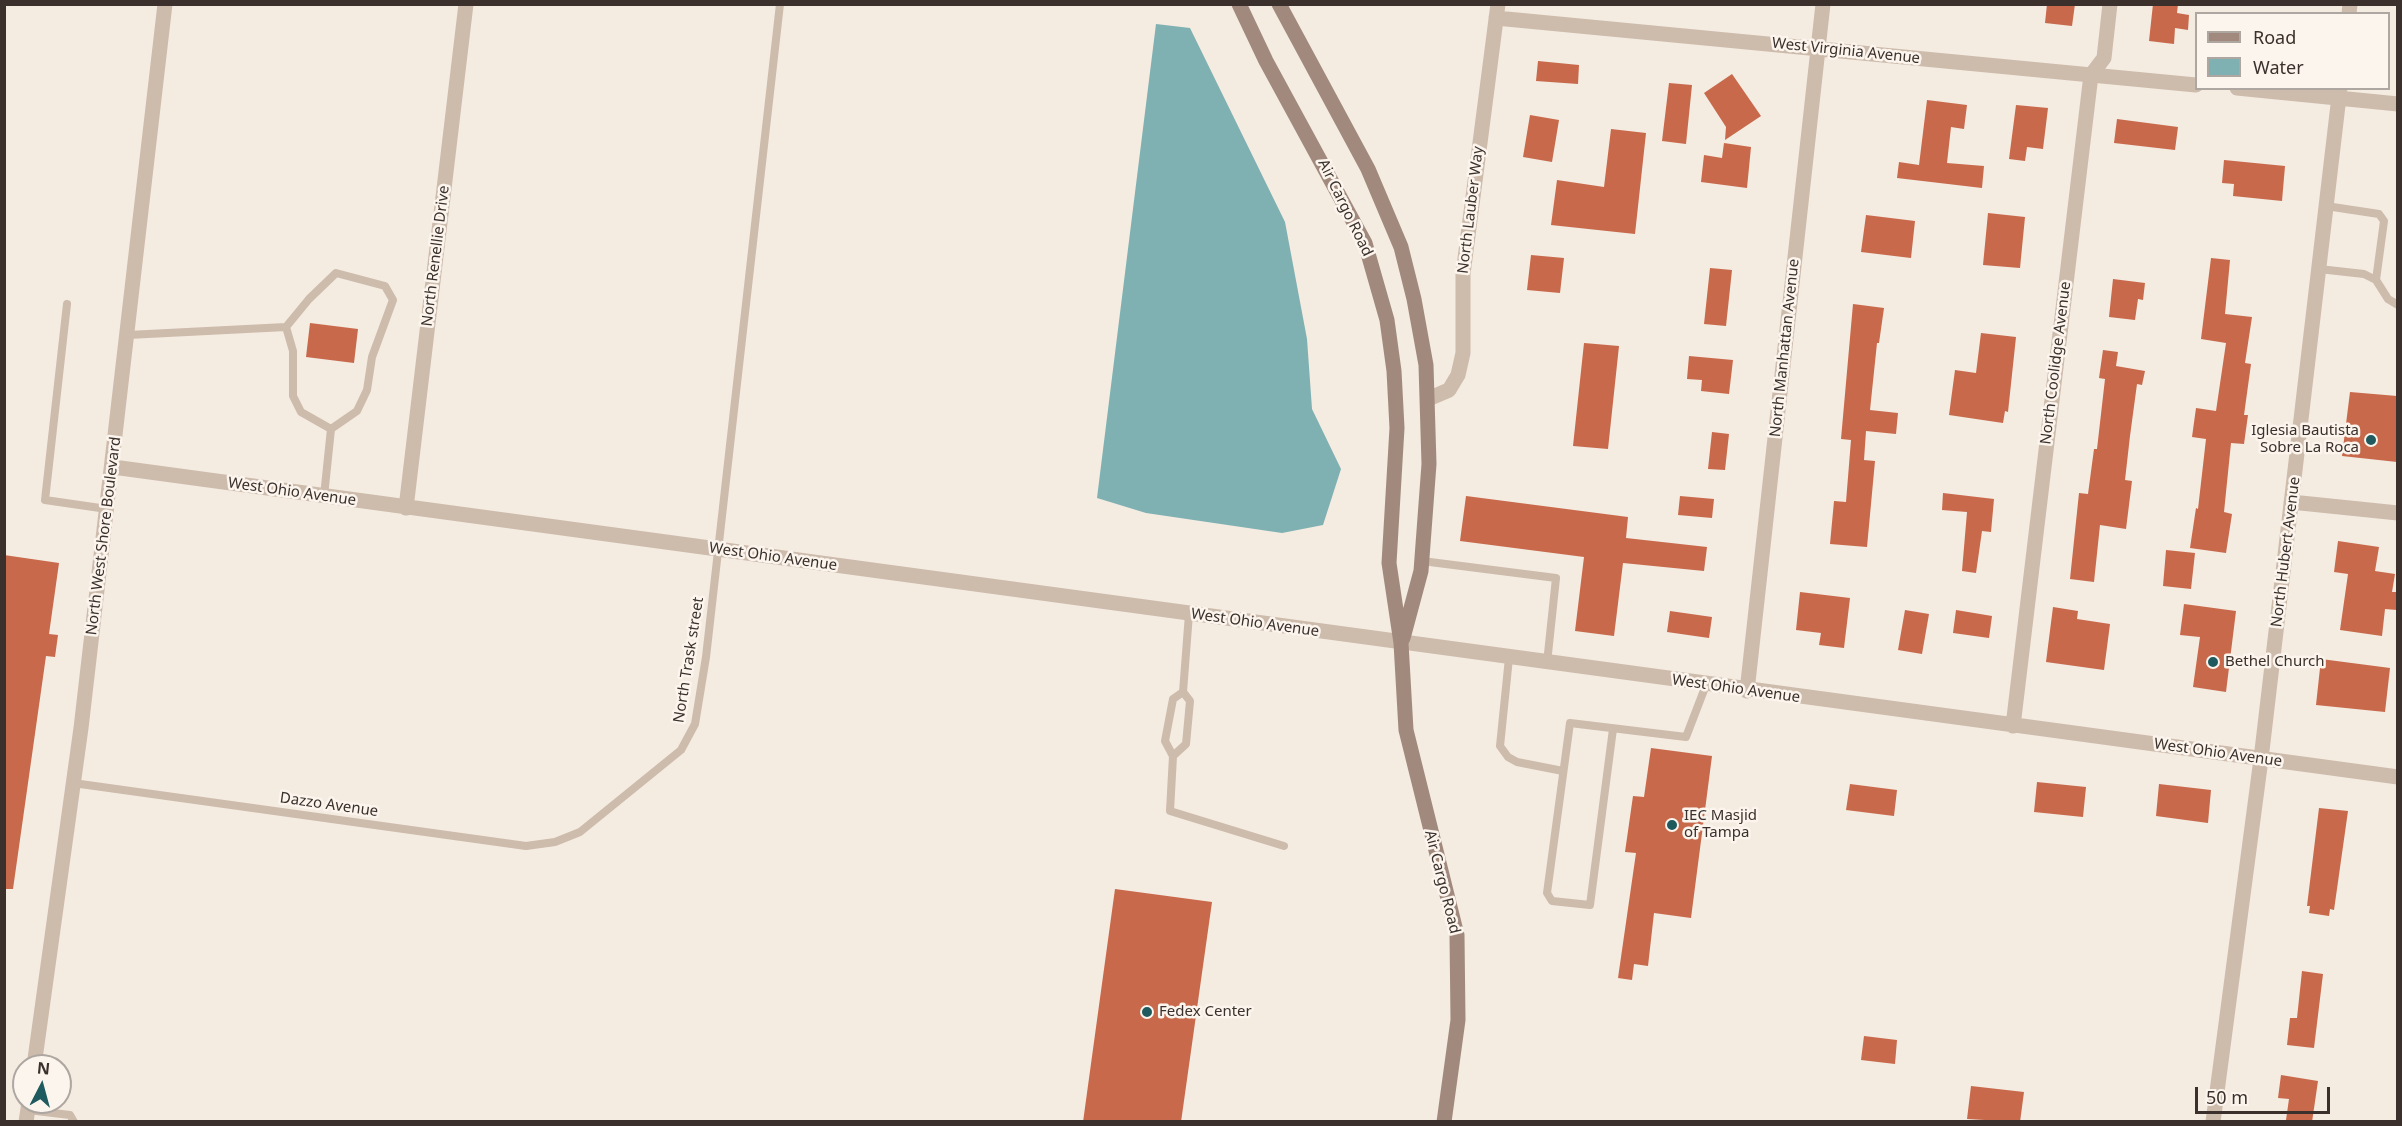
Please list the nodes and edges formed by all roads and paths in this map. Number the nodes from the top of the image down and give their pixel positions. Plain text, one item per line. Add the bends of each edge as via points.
1 (165, 4) edge
2 (466, 4) edge
3 (780, 4) edge
4 (1239, 4) edge
5 (1279, 4) edge
6 (1823, 4) edge
7 (2110, 4) edge
8 (1497, 11) edge
9 (1818, 47) junction
10 (2091, 75) junction
11 (2195, 85) edge
12 (2278, 90) edge
13 (2339, 93) edge
14 (2397, 104) edge
15 (2326, 206) junction
16 (2319, 269) junction
17 (2376, 280) junction
18 (67, 304) dead end
19 (2397, 305) edge
20 (286, 327) junction
21 (128, 335) junction
22 (1428, 399) junction
23 (331, 429) junction
24 (113, 467) junction
25 (324, 496) junction
26 (2291, 502) junction
27 (406, 508) junction
28 (107, 509) junction
29 (2397, 513) edge
30 (719, 549) junction
31 (1422, 561) junction
32 (1189, 614) junction
33 (1401, 643) junction
34 (1509, 658) junction
35 (1547, 663) junction
36 (1706, 685) junction
37 (1747, 691) junction
38 (1183, 692) junction
39 (2013, 726) junction
40 (1612, 729) junction
41 (1173, 756) junction
42 (2261, 759) junction
43 (1563, 771) junction
44 (2397, 777) edge
45 (73, 783) junction
46 (580, 832) joint
47 (1284, 846) dead end
48 (36, 1054) edge
49 (59, 1114) edge
50 (74, 1122) edge
51 (1444, 1122) edge
52 (2213, 1122) edge

1 - 21 street, North West Shore Boulevard
2 - 27 street, North Renellie Drive
3 - 30 lane, North Trask street
4 - 33 street, Air Cargo Road via 1266,62 1365,243 1379,288 1394,371 1397,428 1389,563
5 - 22 street, Air Cargo Road via 1368,169 1401,247 1426,365
6 - 9 street, North Manhattan Avenue
7 - 10 street, North Coolidge Avenue via 2104,58
8 - 9 street, West Virginia Avenue
8 - 22 street, North Lauber Way via 1463,274 1463,353 1458,375 1449,390
9 - 10 street, West Virginia Avenue
9 - 37 street, North Manhattan Avenue
10 - 11 street, West Virginia Avenue
10 - 39 street, North Coolidge Avenue
12 - 13 street
13 - 14 street
13 - 15 street, North Hubert Avenue
15 - 16 street, North Hubert Avenue
15 - 17 lane via 2379,214 2384,220
16 - 17 lane via 2364,274
16 - 26 street, North Hubert Avenue
17 - 19 lane via 2388,299
18 - 28 lane via 45,500
20 - 21 lane
20 - 23 lane via 294,351 292,396 301,412
20 - 23 lane via 336,273 385,286 393,300 372,357 367,390 357,411
21 - 24 street, North West Shore Boulevard
22 - 31 street, Air Cargo Road via 1429,464
23 - 25 lane
24 - 25 street, West Ohio Avenue
24 - 28 street, North West Shore Boulevard
25 - 27 street, West Ohio Avenue
26 - 29 street
26 - 42 street, North Hubert Avenue
27 - 30 street, West Ohio Avenue
28 - 45 street, North West Shore Boulevard
30 - 32 street, West Ohio Avenue
30 - 46 lane, North Trask street via 695,724 681,750
31 - 33 street, Air Cargo Road
31 - 35 lane via 1556,578
32 - 33 street, West Ohio Avenue
32 - 38 lane
33 - 34 street, West Ohio Avenue
33 - 51 street, Air Cargo Road via 1406,730 1457,935 1458,1020
34 - 35 street, West Ohio Avenue
34 - 43 lane via 1500,746 1517,762
35 - 36 street, West Ohio Avenue
36 - 37 street, West Ohio Avenue
36 - 40 lane via 1686,736
37 - 39 street, West Ohio Avenue
38 - 41 lane via 1173,699 1165,741
38 - 41 lane via 1190,701 1186,744
39 - 42 street, West Ohio Avenue
40 - 43 lane via 1570,723
40 - 43 lane via 1590,905 1552,901 1547,893
41 - 47 lane via 1170,811
42 - 44 street, West Ohio Avenue
42 - 52 street, North Hubert Avenue
45 - 46 lane, Dazzo Avenue via 526,846 555,842
45 - 48 street, North West Shore Boulevard
49 - 50 lane via 70,1115

